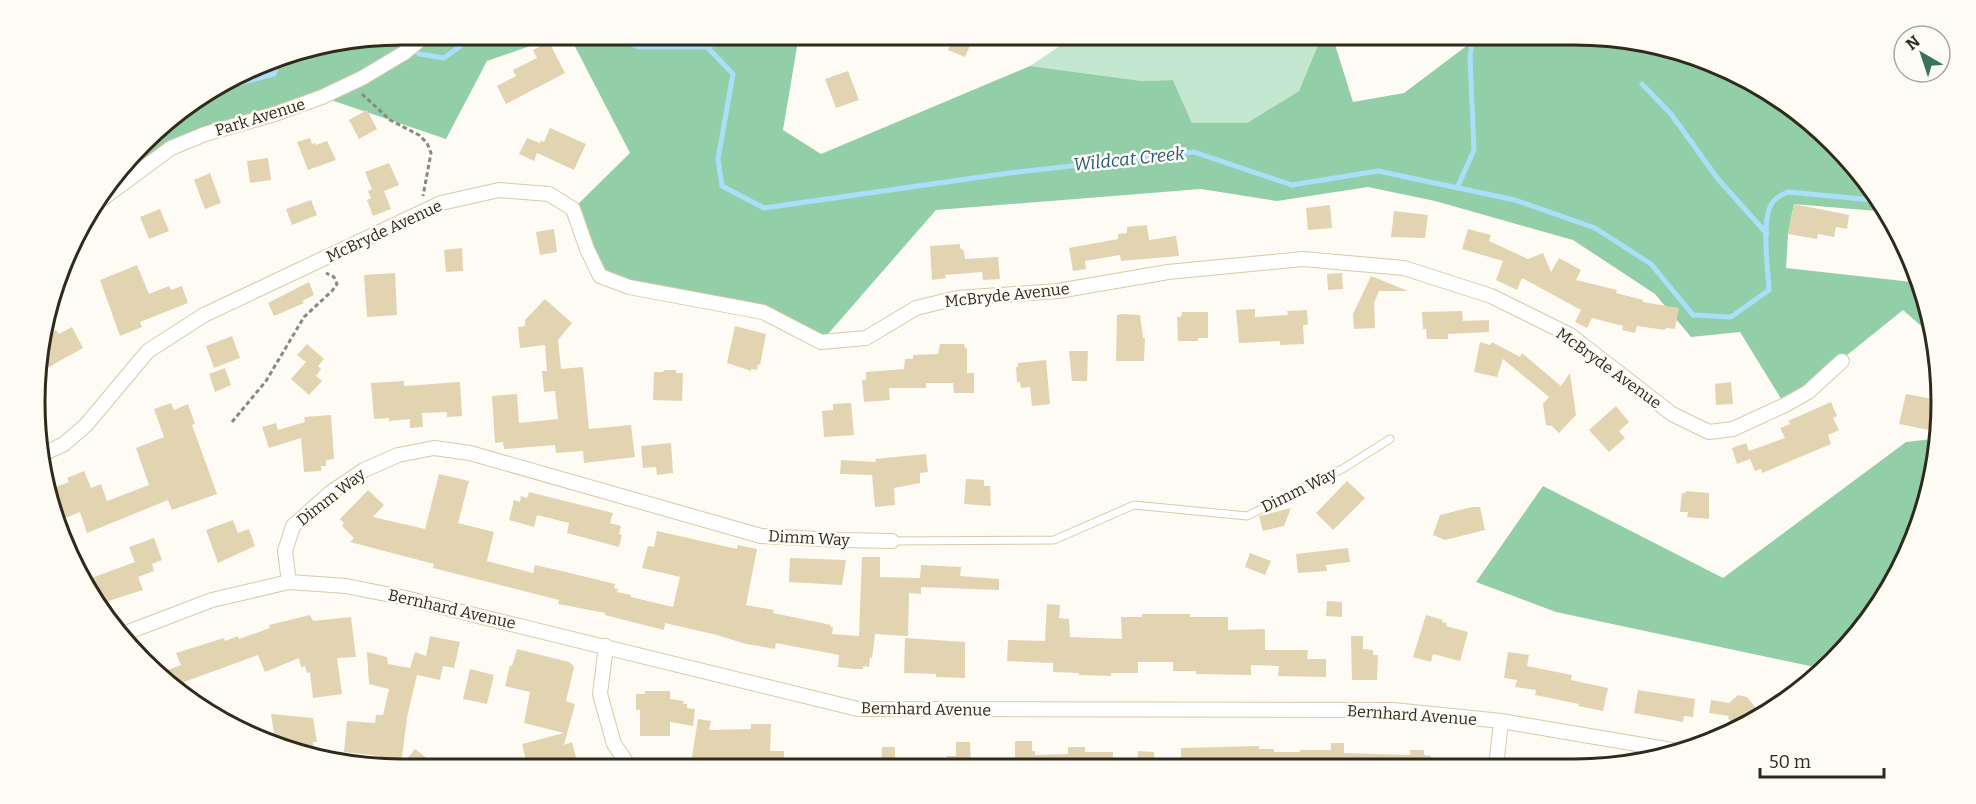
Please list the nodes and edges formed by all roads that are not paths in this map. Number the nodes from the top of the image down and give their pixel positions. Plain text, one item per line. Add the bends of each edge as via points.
1 (414, 45) edge
2 (117, 188) edge
3 (1842, 361) dead end
4 (1390, 439) dead end
5 (48, 451) edge
6 (892, 541) joint
7 (289, 582) junction
8 (129, 632) edge
9 (606, 646) junction
10 (1501, 721) junction
11 (1661, 748) edge
12 (624, 759) edge
13 (1497, 759) edge

1 - 2 street, Park Avenue via 340,88 171,148
3 - 5 street, McBryde Avenue via 1808,392 1785,405 1733,429 1709,432 1672,414 1570,335 1491,296 1404,268 1303,259 1168,272 1058,291 957,298 916,308 866,338 821,342 764,312 629,286 600,276 573,208 549,194 499,190 441,203 204,315 148,351 86,425
4 - 6 lane, Dimm Way via 1344,468 1247,516 1134,505 1054,540
6 - 7 street, Dimm Way via 761,536 470,453 434,448 398,454 364,470 293,525 285,551
7 - 8 street, Bernhard Avenue via 212,600
7 - 9 street, Bernhard Avenue via 346,586 401,597
9 - 10 street, Bernhard Avenue via 858,709 1393,710
9 - 12 street via 600,694 614,744
10 - 11 street, Bernhard Avenue
10 - 13 street

